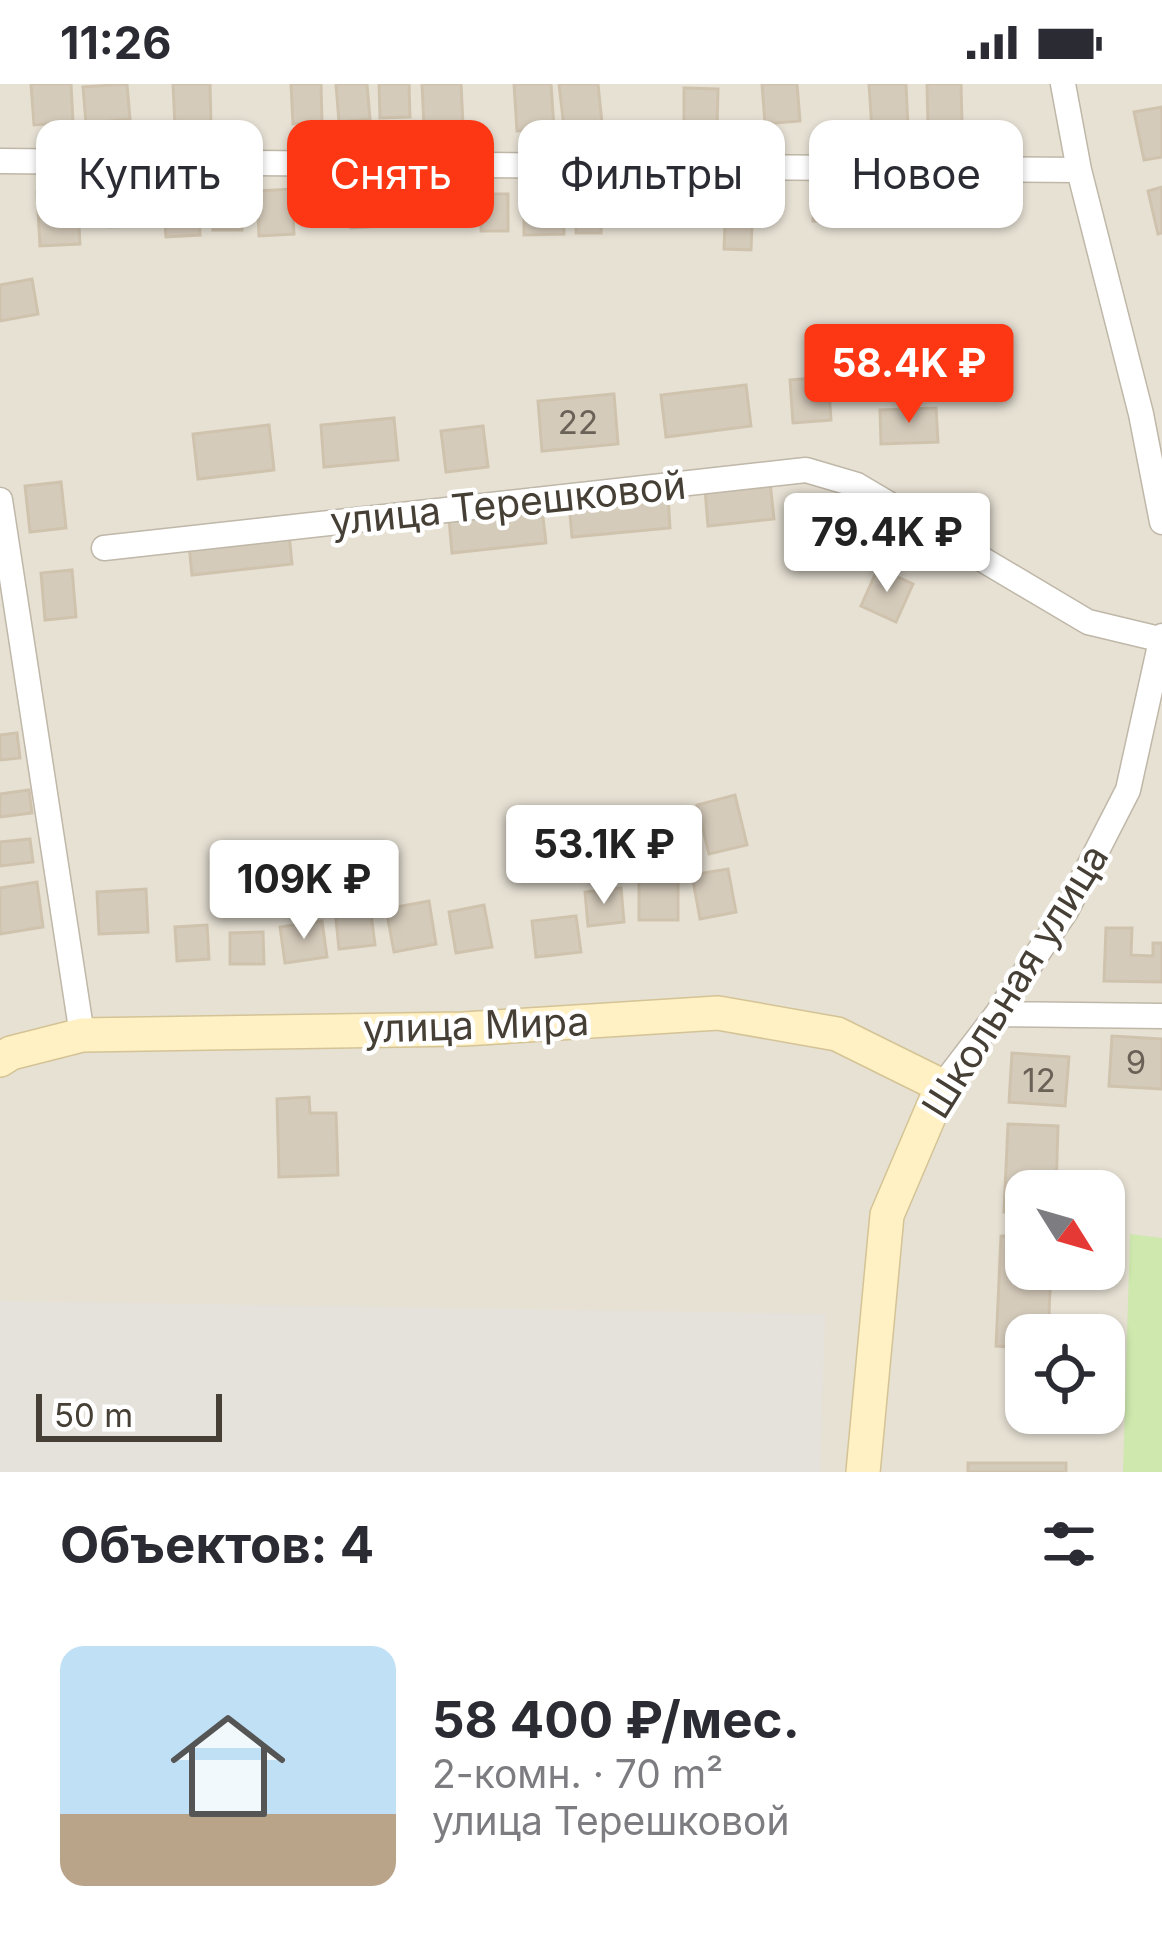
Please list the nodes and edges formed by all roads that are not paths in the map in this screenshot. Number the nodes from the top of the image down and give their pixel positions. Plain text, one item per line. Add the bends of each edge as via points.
1 (1063, 84) edge
2 (0, 161) edge
3 (1078, 170) junction
4 (0, 500) edge
5 (1162, 522) edge
6 (104, 548) dead end
7 (1161, 637) edge
8 (998, 1014) junction
9 (1162, 1016) edge
10 (82, 1035) junction
11 (0, 1060) edge
12 (942, 1086) junction
13 (863, 1472) edge

1 - 3 street
2 - 3 street
3 - 5 street
4 - 10 street
6 - 7 street, улица Терешковой via 806,470 856,485 1088,622
7 - 8 street, Школьная улица via 1128,790 1066,911
8 - 9 street
8 - 12 street, Школьная улица
10 - 11 street, улица Мира
10 - 12 street, улица Мира via 464,1029 718,1013 837,1034
12 - 13 street, Школьная улица via 887,1215

